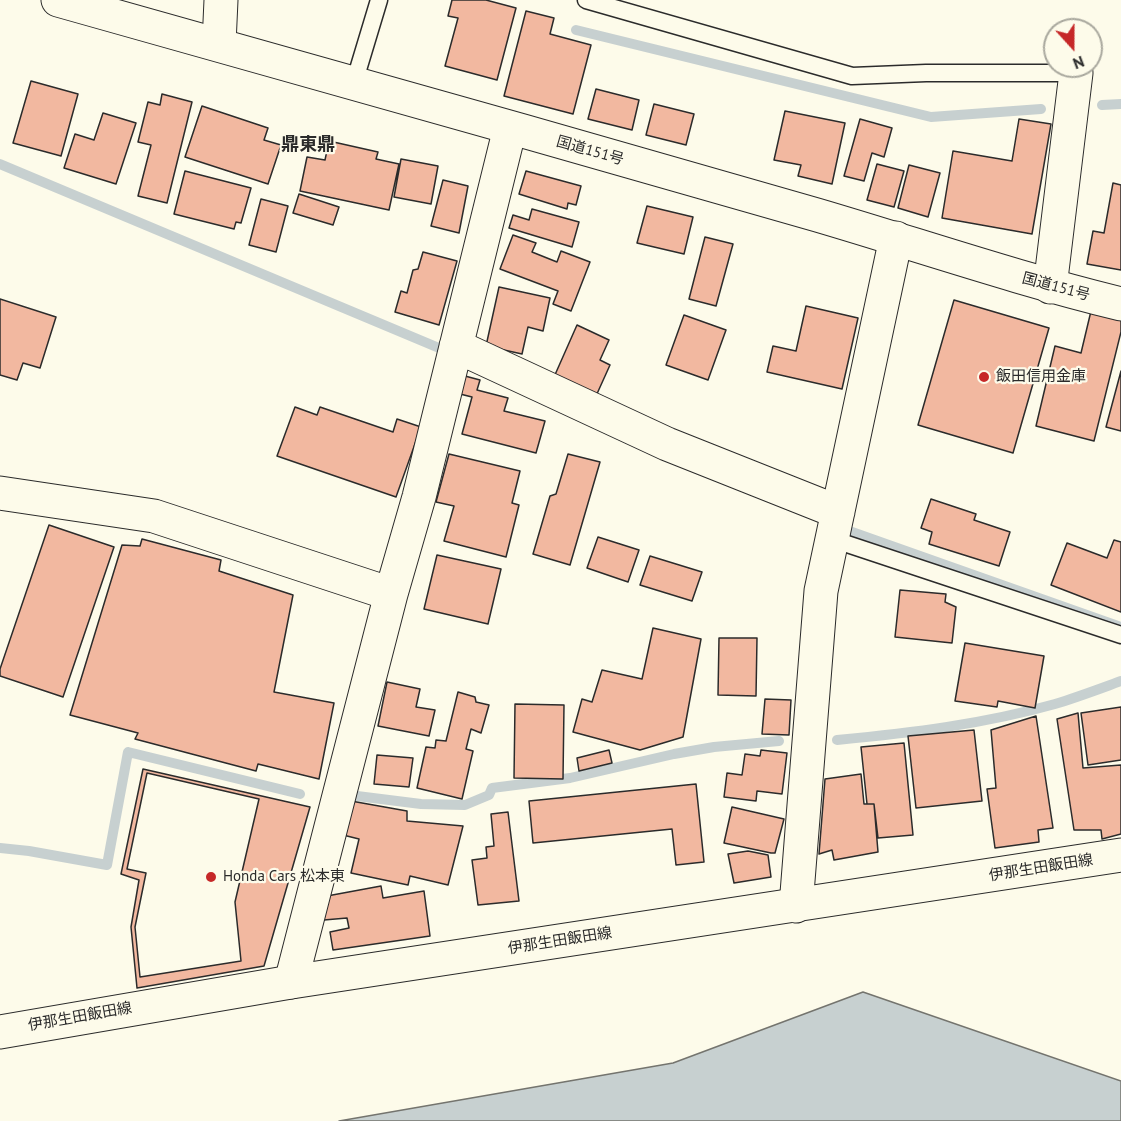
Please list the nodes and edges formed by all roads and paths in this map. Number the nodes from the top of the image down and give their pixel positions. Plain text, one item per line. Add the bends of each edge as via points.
1 (58, 0) edge
2 (221, 0) edge
3 (379, 0) edge
4 (586, 0) edge
5 (219, 44) junction
6 (1043, 73) edge
7 (1075, 78) edge
8 (354, 83) junction
9 (510, 128) junction
10 (896, 238) junction
11 (1050, 287) junction
12 (1121, 304) edge
13 (456, 346) junction
14 (0, 493) edge
15 (835, 525) junction
16 (391, 594) junction
17 (1121, 635) edge
18 (1121, 855) edge
19 (796, 906) junction
20 (291, 982) junction
21 (0, 1032) edge

1 - 5 main road, 国道151号
2 - 5 main road
3 - 8 lane
4 - 6 lane via 852,76
5 - 8 main road, 国道151号
7 - 11 main road
8 - 9 main road, 国道151号
9 - 10 main road, 国道151号
9 - 13 main road
10 - 11 main road, 国道151号
10 - 15 main road
11 - 12 main road, 国道151号
13 - 15 main road
13 - 16 main road
14 - 16 main road via 154,516
15 - 17 lane
15 - 19 main road via 821,591
16 - 20 main road
18 - 19 main road, 伊那生田飯田線
19 - 20 main road, 伊那生田飯田線
20 - 21 main road, 伊那生田飯田線

